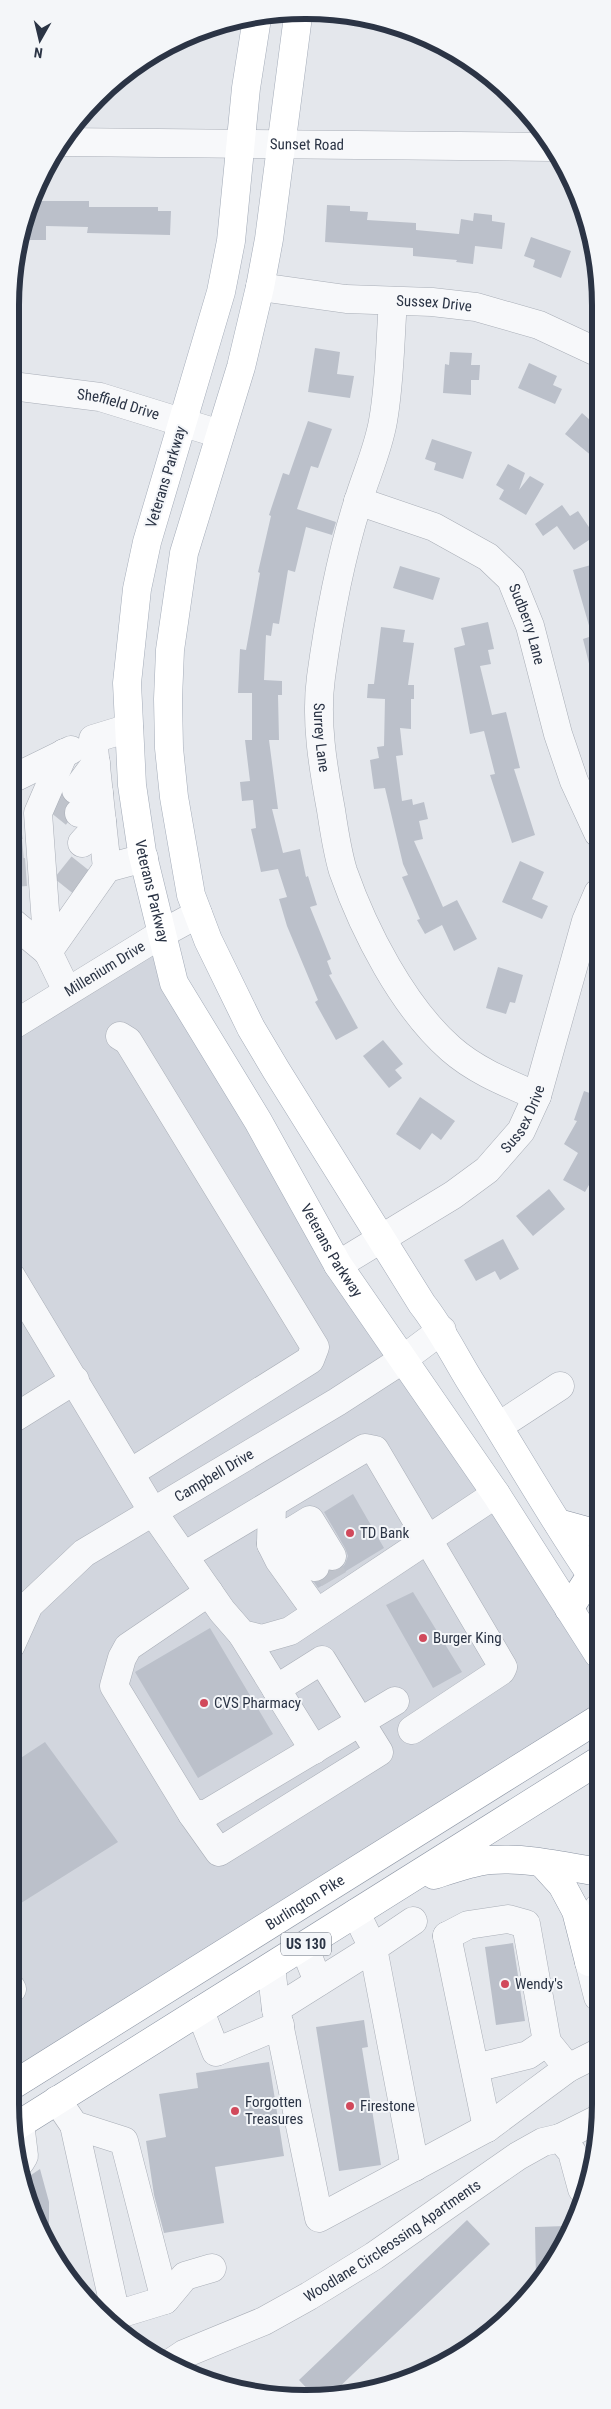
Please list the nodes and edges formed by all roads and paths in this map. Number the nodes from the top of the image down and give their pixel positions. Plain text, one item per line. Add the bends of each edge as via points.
1 (298, 19) edge
2 (256, 23) edge
3 (70, 142) edge
4 (242, 144) junction
5 (280, 144) junction
6 (545, 147) edge
7 (260, 287) junction
8 (393, 301) junction
9 (592, 350) edge
10 (19, 387) edge
11 (183, 422) junction
12 (220, 434) junction
13 (358, 501) junction
14 (129, 728) junction
15 (95, 751) junction
16 (64, 753) junction
17 (19, 776) edge
18 (133, 793) junction
19 (592, 820) edge
20 (58, 845) junction
21 (144, 858) junction
22 (592, 907) edge
23 (198, 914) junction
24 (19, 928) edge
25 (162, 933) junction
26 (48, 952) junction
27 (67, 991) junction
28 (19, 1022) edge
29 (120, 1036) dead end
30 (537, 1096) junction
31 (381, 1238) junction
32 (338, 1265) junction
33 (19, 1289) edge
34 (442, 1330) junction
35 (402, 1360) junction
36 (75, 1380) junction
37 (560, 1386) dead end
38 (19, 1415) edge
39 (499, 1426) junction
40 (130, 1473) junction
41 (496, 1494) junction
42 (153, 1512) junction
43 (558, 1523) junction
44 (286, 1527) junction
45 (592, 1532) edge
46 (427, 1539) junction
47 (184, 1556) junction
48 (592, 1570) edge
49 (592, 1581) edge
50 (333, 1583) junction
51 (209, 1592) junction
52 (569, 1609) junction
53 (20, 1610) edge
54 (242, 1634) junction
55 (592, 1645) edge
56 (276, 1689) junction
57 (395, 1701) dead end
58 (361, 1722) junction
59 (592, 1723) edge
60 (412, 1730) dead end
61 (314, 1750) junction
62 (592, 1765) edge
63 (192, 1814) junction
64 (542, 1863) junction
65 (592, 1871) edge
66 (392, 1890) junction
67 (356, 1913) junction
68 (413, 1921) junction
69 (447, 1936) junction
70 (592, 1940) edge
71 (304, 1946) junction
72 (373, 1948) junction
73 (589, 1962) junction
74 (271, 1966) junction
75 (592, 1974) edge
76 (318, 1982) junction
77 (200, 2011) junction
78 (278, 2017) junction
79 (547, 2042) junction
80 (592, 2055) edge
81 (49, 2063) junction
82 (475, 2068) junction
83 (568, 2068) junction
84 (19, 2071) edge
85 (19, 2081) edge
86 (57, 2100) junction
87 (592, 2123) edge
88 (19, 2124) edge
89 (74, 2125) junction
90 (487, 2128) junction
91 (560, 2138) junction
92 (21, 2140) edge
93 (24, 2157) edge
94 (415, 2166) junction
95 (580, 2184) edge
96 (212, 2268) dead end
97 (165, 2300) junction
98 (176, 2359) edge

1 - 5 main road
2 - 4 main road, Veterans Parkway via 246,88
3 - 4 street, Sunset Road
4 - 5 street, Sunset Road
4 - 11 main road, Veterans Parkway via 231,241 221,292
5 - 6 street, Sunset Road
5 - 7 main road
7 - 8 street, Sussex Drive via 346,299
7 - 12 main road via 241,367
8 - 9 street, Sussex Drive via 476,307 539,325
8 - 13 street, Surrey Lane via 384,421 376,454
10 - 11 street, Sheffield Drive via 100,397
11 - 12 street, Sheffield Drive
11 - 14 main road, Veterans Parkway via 136,589 126,683
12 - 23 main road via 184,553 170,650 169,748 174,797
13 - 19 street, Sudberry Lane via 434,527 488,558 511,579 530,626 558,734
13 - 30 street, Surrey Lane via 335,589 320,680 320,741 343,871 373,940 404,993 436,1034 482,1071
14 - 15 street
14 - 18 main road, Veterans Parkway
15 - 16 street
15 - 20 street
16 - 17 street
16 - 20 street via 38,813
18 - 20 street
18 - 21 main road, Veterans Parkway
20 - 21 street
20 - 26 street
20 - 26 street
21 - 25 main road, Veterans Parkway
22 - 30 street, Sussex Drive
23 - 25 street, Millenium Drive
23 - 31 main road via 252,1028
24 - 26 street
25 - 27 street, Millenium Drive
25 - 32 main road, Veterans Parkway via 174,983 258,1121
26 - 27 street
27 - 28 street, Millenium Drive
29 - 40 street via 128,1041 314,1347 310,1360
30 - 31 street, Sussex Drive via 521,1130 487,1170
31 - 32 street, Sussex Drive
31 - 34 main road
32 - 35 main road, Veterans Parkway
33 - 36 street
34 - 35 street, Campbell Drive
34 - 39 main road via 445,1340
35 - 41 main road, Veterans Parkway
35 - 42 street, Campbell Drive
36 - 38 street
36 - 40 street
37 - 39 street
39 - 43 main road
40 - 42 street
41 - 46 street
41 - 52 main road, Veterans Parkway
42 - 47 street
42 - 53 street, Campbell Drive via 84,1553
43 - 45 main road
43 - 48 main road
44 - 46 street via 365,1448 375,1450
44 - 47 street
44 - 50 street
44 - 50 street via 279,1560 312,1606
46 - 50 street
46 - 60 street via 503,1667 502,1671
47 - 51 street
49 - 52 main road
50 - 54 street via 290,1631 262,1639
51 - 54 street
51 - 63 street via 128,1647 114,1686
52 - 55 main road, Veterans Parkway
54 - 56 street
56 - 58 street via 322,1660
56 - 61 street
57 - 58 street
58 - 61 street
58 - 63 street via 380,1752 219,1852
59 - 81 main road, Burlington Pike / US 130
61 - 63 street via 206,1814
62 - 66 main road, US 130
64 - 65 main road
64 - 66 main road via 490,1860 457,1867
64 - 73 main road via 562,1885 576,1911
66 - 67 main road, US 130
66 - 68 street
67 - 71 main road, US 130
67 - 72 street
68 - 69 street
68 - 72 street
69 - 79 street via 468,1926 508,1919 526,1924
69 - 82 street
70 - 73 street
71 - 74 main road, US 130
71 - 76 street
72 - 76 street
72 - 94 street
73 - 75 street
74 - 77 main road, US 130
74 - 78 street
76 - 78 street
77 - 78 street via 216,2052
77 - 86 main road, US 130
78 - 94 street via 319,2218
79 - 82 street via 528,2055
79 - 83 street
80 - 83 street
81 - 84 street
81 - 85 main road, Burlington Pike / US 130
82 - 90 street
83 - 90 street
86 - 88 main road, US 130
86 - 89 street
87 - 91 street, Woodlane Circleossing Apartments
89 - 97 street via 124,2141
89 - 97 street via 116,2315
90 - 94 street
91 - 95 street via 572,2152
91 - 98 street, Woodlane Circleossing Apartments via 543,2142 518,2156 374,2256 301,2300 264,2321
92 - 93 street
96 - 97 street via 184,2276

